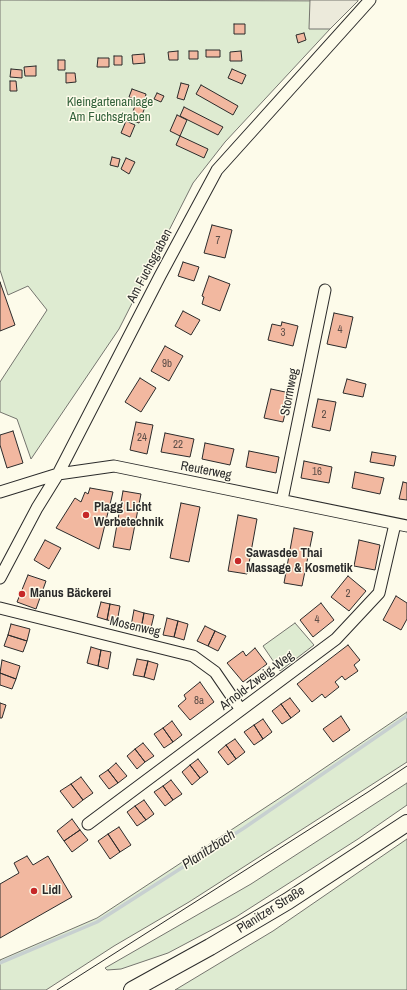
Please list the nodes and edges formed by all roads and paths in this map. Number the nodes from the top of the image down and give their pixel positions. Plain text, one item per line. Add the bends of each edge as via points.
1 (370, 0) edge
2 (325, 290) dead end
3 (58, 474) junction
4 (0, 492) edge
5 (282, 500) junction
6 (395, 524) junction
7 (407, 526) edge
8 (0, 578) edge
9 (0, 608) edge
10 (240, 710) junction
11 (407, 823) edge
12 (88, 824) dead end
13 (132, 990) edge

1 - 3 street, Am Fuchsgraben via 217,170
2 - 5 street, Stormweg
3 - 4 street, Reuterweg
3 - 5 street, Reuterweg via 114,466
3 - 8 street, Am Fuchsgraben
5 - 6 street, Reuterweg
6 - 7 street, Reuterweg
6 - 10 street, Arnold-Zweig-Weg via 379,593 336,639
9 - 10 street, Mosenweg via 194,656 215,672
10 - 12 street, Arnold-Zweig-Weg
11 - 13 main road, Planitzer Straße via 288,901

